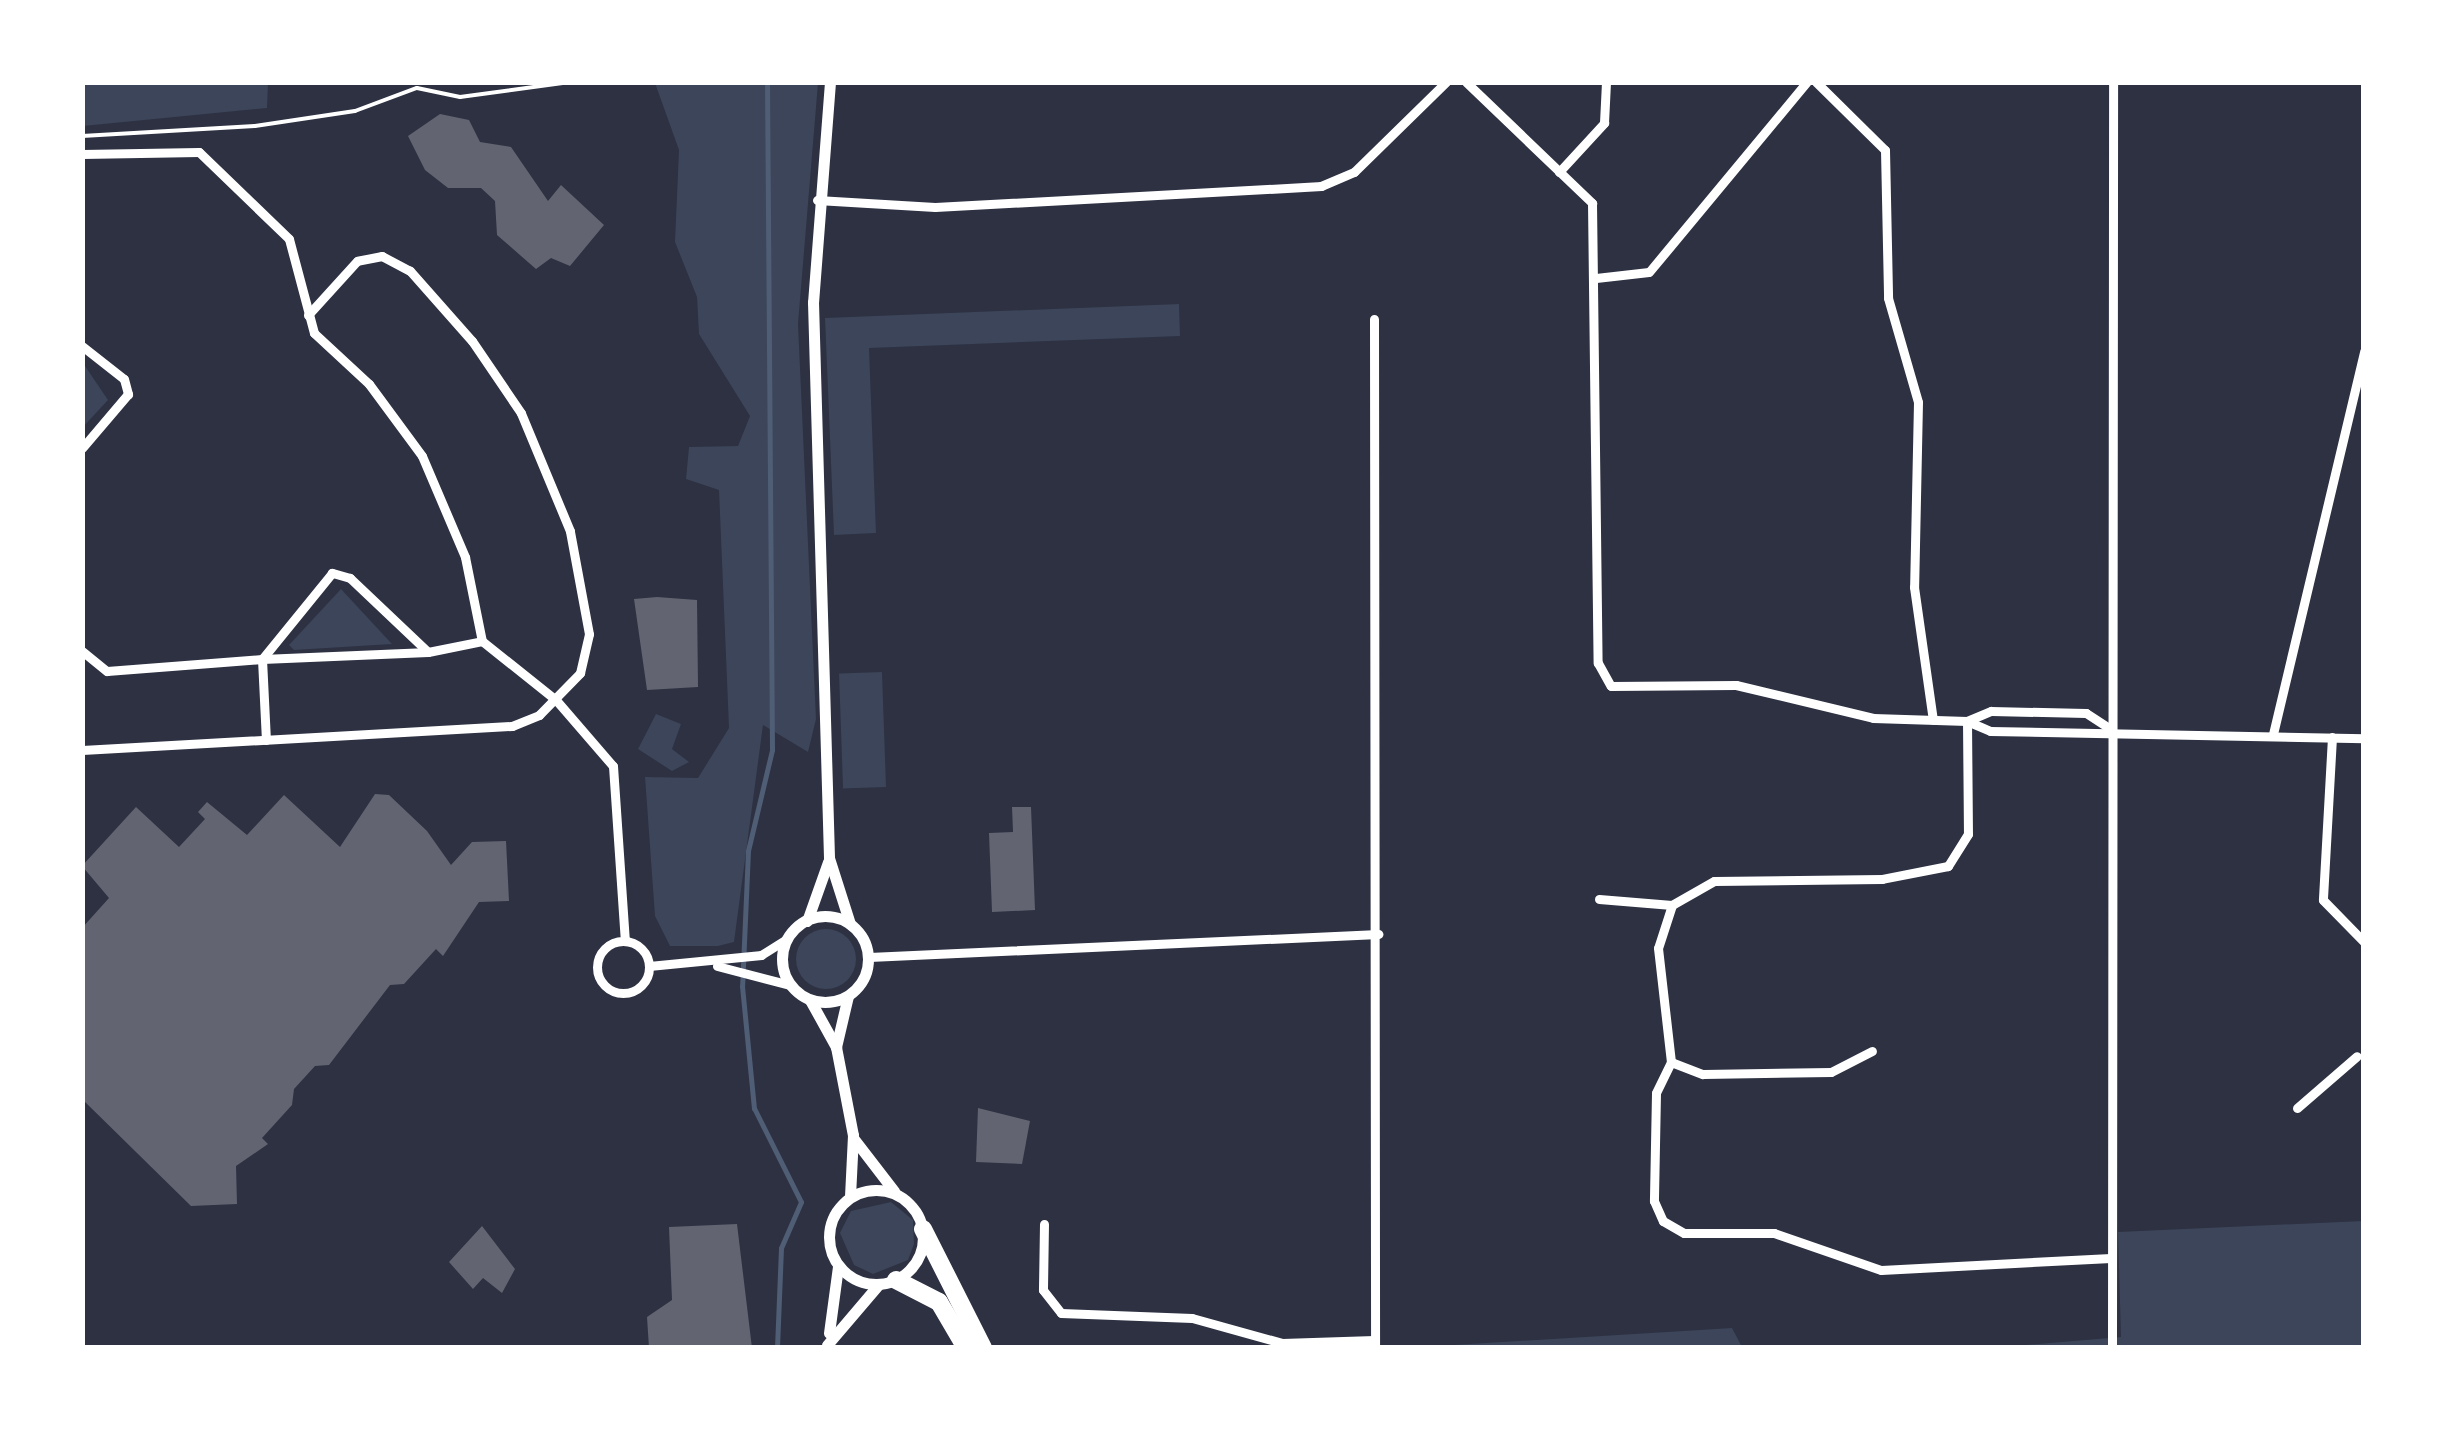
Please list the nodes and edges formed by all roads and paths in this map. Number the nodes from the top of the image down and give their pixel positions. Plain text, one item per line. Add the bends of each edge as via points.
1 (570, 82) edge
2 (830, 82) edge
3 (1446, 82) edge
4 (1466, 82) edge
5 (1606, 82) edge
6 (1807, 82) edge
7 (1816, 82) edge
8 (2113, 82) edge
9 (82, 136) edge
10 (82, 154) edge
11 (1559, 172) junction
12 (817, 200) junction
13 (1596, 278) junction
14 (308, 315) junction
15 (1374, 319) dead end
16 (82, 346) edge
17 (2364, 351) edge
18 (82, 448) edge
19 (482, 641) junction
20 (82, 651) edge
21 (428, 652) junction
22 (262, 660) junction
23 (556, 700) junction
24 (1933, 720) junction
25 (1967, 720) junction
26 (2109, 728) junction
27 (2273, 734) junction
28 (2332, 737) junction
29 (2364, 738) edge
30 (266, 740) junction
31 (82, 750) edge
32 (829, 858) junction
33 (1600, 899) dead end
34 (1672, 905) junction
35 (807, 921) junction
36 (850, 924) junction
37 (1378, 934) junction
38 (788, 938) junction
39 (625, 941) junction
40 (2364, 942) edge
41 (868, 957) junction
42 (716, 964) junction
43 (649, 966) junction
44 (790, 984) junction
45 (848, 996) junction
46 (810, 1000) junction
47 (836, 1047) junction
48 (1872, 1051) dead end
49 (2361, 1056) edge
50 (1671, 1062) junction
51 (2296, 1108) dead end
52 (852, 1135) junction
53 (896, 1194) junction
54 (850, 1197) junction
55 (1044, 1224) dead end
56 (923, 1229) junction
57 (2111, 1258) junction
58 (838, 1266) junction
59 (888, 1282) junction
60 (1374, 1344) edge
61 (826, 1346) edge
62 (966, 1348) edge
63 (983, 1348) edge
64 (2112, 1348) edge

1 - 9 path via 550,92 460,97 417,88 354,111 256,126
2 - 12 street
3 - 12 street via 1354,172 1321,186 935,207
4 - 11 street
5 - 11 street via 1604,124
6 - 13 street via 1649,272
7 - 24 street via 1885,150 1888,298 1918,402 1914,587
8 - 26 street
10 - 14 street via 199,152 289,239
11 - 13 street via 1592,203
12 - 32 street via 813,293
13 - 24 street via 1605,681 1627,691 1736,685 1873,718
14 - 19 street via 314,332 369,384 422,456 465,558
14 - 23 street via 357,260 392,258 440,303 510,394 555,486 584,595 589,651
15 - 37 street
16 - 18 street via 124,379 128,394
17 - 27 street
19 - 21 street
19 - 23 street
20 - 22 street via 107,671
21 - 22 street
21 - 22 street via 350,578 332,573
22 - 30 street
23 - 30 street via 512,726
23 - 39 street via 617,778
24 - 25 street
25 - 26 street via 1990,731
25 - 26 street via 1990,710 2086,713
25 - 34 street via 1968,834 1948,866 1882,879 1714,880
26 - 27 street
26 - 57 street
27 - 28 street
28 - 29 street
28 - 40 street via 2324,900
30 - 31 street
32 - 35 street
32 - 36 street
33 - 34 street
34 - 50 street via 1658,948
35 - 36 street
35 - 38 street
36 - 41 street
37 - 41 street
37 - 60 street
38 - 42 street via 761,955
38 - 44 street via 782,961
39 - 43 street
39 - 43 street via 602,952 603,984 634,990
41 - 45 street
42 - 43 street
42 - 44 street
44 - 46 street
45 - 46 street
45 - 47 street
46 - 47 street
47 - 52 street
48 - 50 street via 1831,1072 1703,1074
49 - 51 street
50 - 57 street via 1656,1093 1654,1201 1663,1222 1684,1233 1774,1234 1881,1270
52 - 53 street
52 - 54 street
53 - 54 street
53 - 56 street
54 - 58 street via 828,1236
55 - 60 street via 1043,1290 1061,1313 1192,1318 1282,1342
56 - 59 street via 918,1259
56 - 63 highway
57 - 64 street
58 - 59 street
58 - 61 street
59 - 61 street via 856,1301
59 - 62 highway via 940,1302

